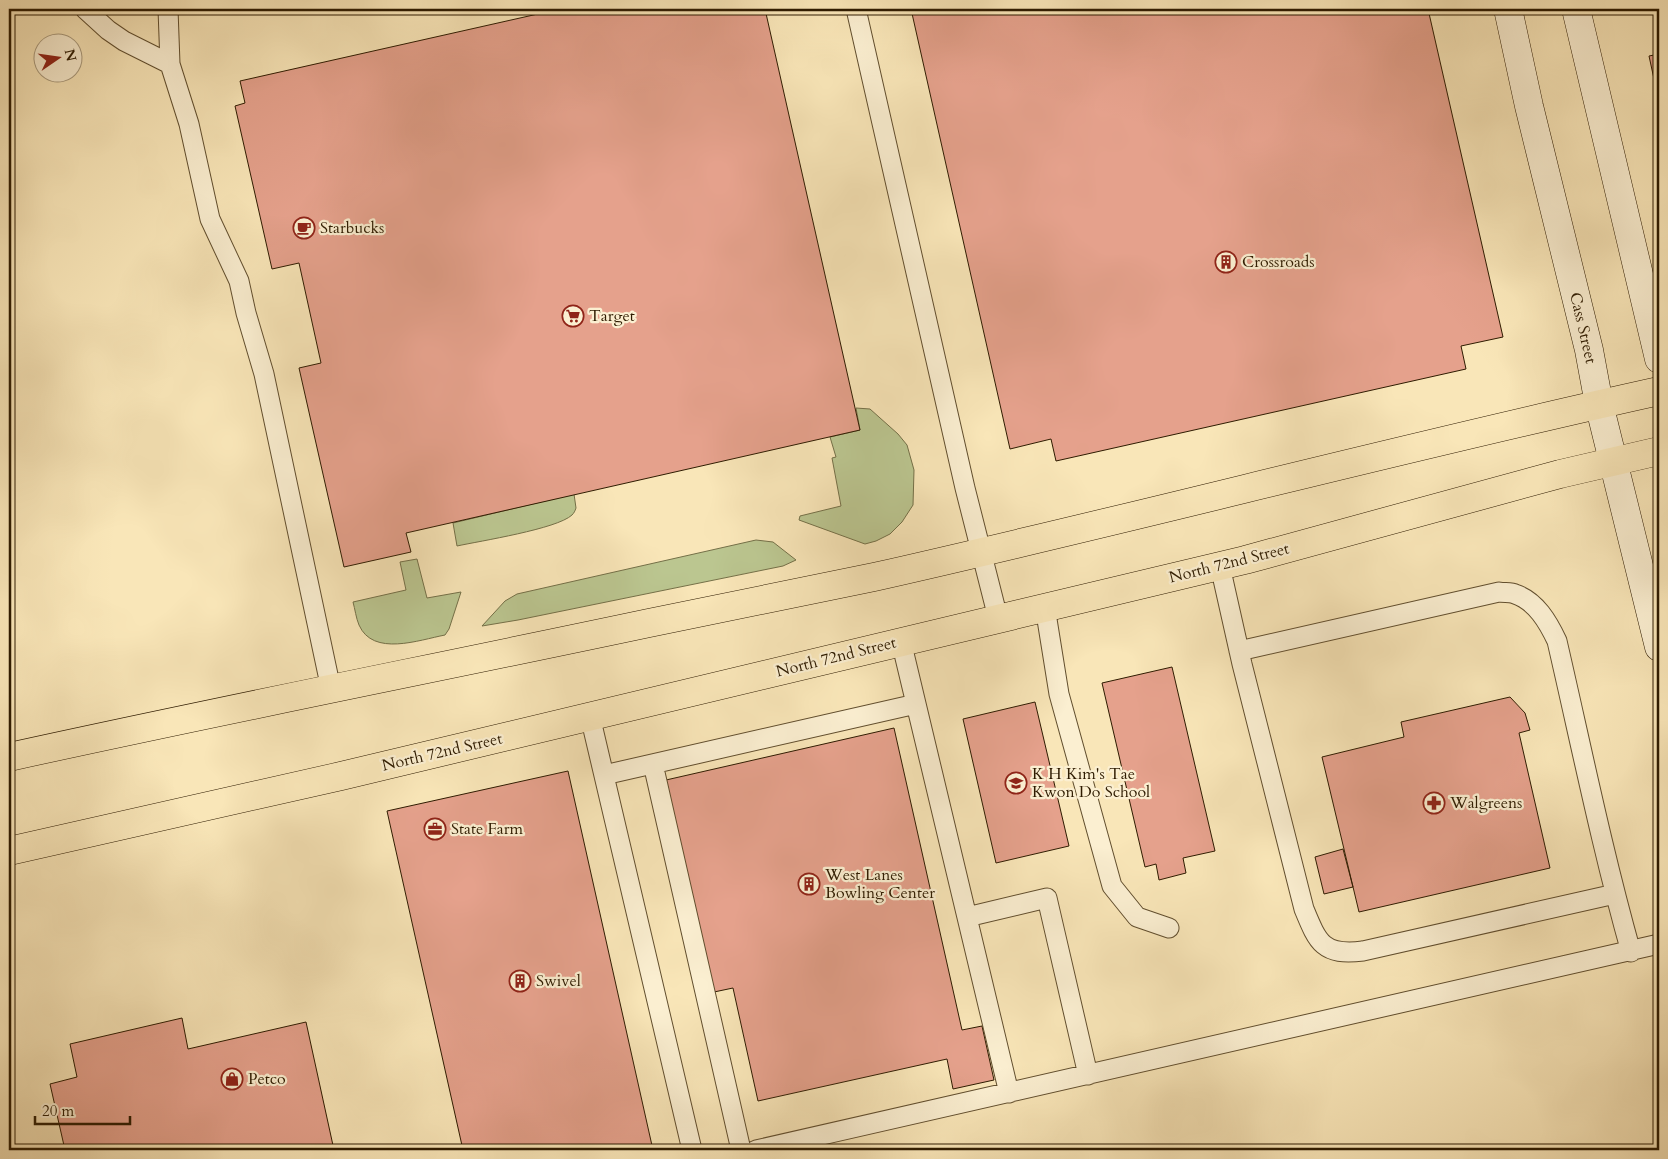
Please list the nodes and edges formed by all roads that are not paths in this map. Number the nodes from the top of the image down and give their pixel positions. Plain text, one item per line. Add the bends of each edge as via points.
1 (85, 9) edge
2 (168, 9) edge
3 (856, 9) edge
4 (1508, 9) edge
5 (1576, 9) edge
6 (170, 64) junction
7 (1659, 359) edge
8 (1659, 391) edge
9 (1599, 404) junction
10 (1659, 452) edge
11 (1612, 462) junction
12 (981, 552) junction
13 (1220, 566) junction
14 (1045, 607) junction
15 (998, 618) junction
16 (902, 641) junction
17 (1659, 647) edge
18 (1239, 651) junction
19 (332, 689) junction
20 (916, 704) junction
21 (590, 716) junction
22 (9, 757) edge
23 (653, 764) junction
24 (604, 775) junction
25 (9, 850) edge
26 (1615, 894) junction
27 (967, 918) junction
28 (1169, 928) dead end
29 (1659, 944) edge
30 (1631, 952) junction
31 (1088, 1075) junction
32 (1008, 1093) junction
33 (692, 1150) edge
34 (741, 1150) edge
35 (756, 1150) edge

1 - 6 lane via 124,41
2 - 6 lane
3 - 12 lane
4 - 9 main road, Cass Street
5 - 7 main road
6 - 19 lane via 189,124 210,219 239,281 264,374
8 - 9 main road
9 - 11 main road, Cass Street
9 - 12 main road
10 - 11 main road, North 72nd Street
11 - 13 main road, North 72nd Street
11 - 17 main road, Cass Street
12 - 15 lane
12 - 19 main road
13 - 14 main road, North 72nd Street
13 - 18 lane
14 - 15 main road, North 72nd Street
14 - 28 lane via 1059,694 1112,886 1137,917
15 - 16 main road, North 72nd Street
16 - 20 lane
16 - 21 main road, North 72nd Street
18 - 26 lane via 1304,909 1319,940 1326,947 1334,951 1363,951
18 - 26 lane via 1499,592 1515,594 1532,604 1548,622 1557,641
19 - 22 main road
20 - 23 lane
20 - 27 lane
21 - 24 lane
21 - 25 main road, North 72nd Street
23 - 24 lane
23 - 34 lane
24 - 33 lane
26 - 30 lane
27 - 31 lane via 1047,898
27 - 32 lane
29 - 30 lane
30 - 31 lane
31 - 32 lane
32 - 35 lane

